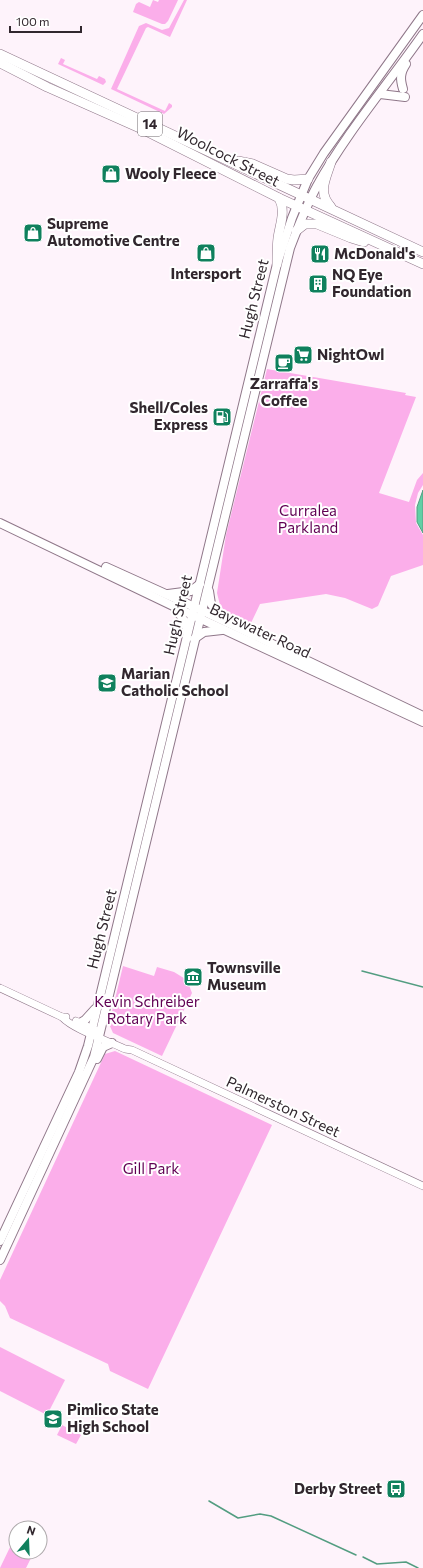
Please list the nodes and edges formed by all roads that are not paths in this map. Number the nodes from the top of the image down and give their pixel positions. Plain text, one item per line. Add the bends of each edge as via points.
1 (423, 15) edge
2 (422, 35) edge
3 (0, 54) edge
4 (0, 63) edge
5 (380, 94) junction
6 (222, 157) junction
7 (331, 162) junction
8 (308, 179) junction
9 (301, 194) junction
10 (279, 198) junction
11 (311, 199) junction
12 (296, 206) junction
13 (305, 210) junction
14 (334, 210) junction
15 (296, 231) junction
16 (390, 249) junction
17 (423, 252) edge
18 (277, 264) junction
19 (423, 264) edge
20 (0, 518) edge
21 (0, 523) edge
22 (204, 584) junction
23 (167, 594) junction
24 (173, 606) junction
25 (197, 613) junction
26 (227, 627) junction
27 (191, 637) junction
28 (423, 716) edge
29 (423, 722) edge
30 (0, 988) edge
31 (98, 1004) junction
32 (62, 1017) junction
33 (80, 1023) junction
34 (95, 1032) junction
35 (112, 1043) junction
36 (132, 1050) junction
37 (91, 1065) junction
38 (423, 1186) edge
39 (0, 1241) edge
40 (0, 1260) edge

1 - 8 main road, Hugh Street
2 - 5 main road, Hugh Street
2 - 5 main road via 401,72 404,93
3 - 6 main road, Woolcock Street / 14
4 - 10 main road, Woolcock Street / 14 via 144,130
5 - 7 main road, Hugh Street
6 - 8 main road via 254,164 286,179
6 - 9 main road, Woolcock Street / 14
7 - 11 main road, Hugh Street
7 - 14 main road via 323,194
8 - 9 main road, Hugh Street
9 - 11 main road, Woolcock Street / 14
9 - 12 main road, Hugh Street
10 - 12 main road, Woolcock Street / 14
10 - 18 main road via 283,205
11 - 13 main road, Hugh Street
11 - 14 main road, Woolcock Street / 14
12 - 13 main road, Woolcock Street / 14
12 - 18 main road, Hugh Street
13 - 15 main road, Hugh Street
13 - 16 main road, Woolcock Street / 14
14 - 17 main road, Woolcock Street / 14
15 - 16 main road via 305,224 317,224 351,238
15 - 22 main road, Hugh Street
16 - 19 main road, Woolcock Street / 14
18 - 22 main road, Hugh Street
20 - 23 main road, Bayswater Road
21 - 24 main road, Bayswater Road
22 - 23 main road via 192,591
22 - 25 main road, Hugh Street
22 - 26 main road via 211,604
23 - 25 main road, Bayswater Road
24 - 25 main road, Bayswater Road
24 - 27 main road via 183,618
25 - 26 main road, Bayswater Road
25 - 27 main road, Hugh Street
26 - 27 main road
26 - 28 main road, Bayswater Road
26 - 29 main road, Bayswater Road
27 - 31 main road, Hugh Street
27 - 34 main road, Hugh Street
30 - 32 street, Palmerston Street
31 - 33 main road via 90,1016
31 - 34 main road, Hugh Street
32 - 33 street, Palmerston Street
32 - 34 street, Palmerston Street via 66,1022
33 - 34 street, Palmerston Street
34 - 35 street, Palmerston Street
34 - 36 street, Palmerston Street via 122,1042
34 - 37 main road, Hugh Street via 97,1042
34 - 39 main road, Hugh Street
35 - 36 street, Palmerston Street
35 - 37 main road via 103,1047
36 - 38 street, Palmerston Street
37 - 40 main road, Hugh Street

